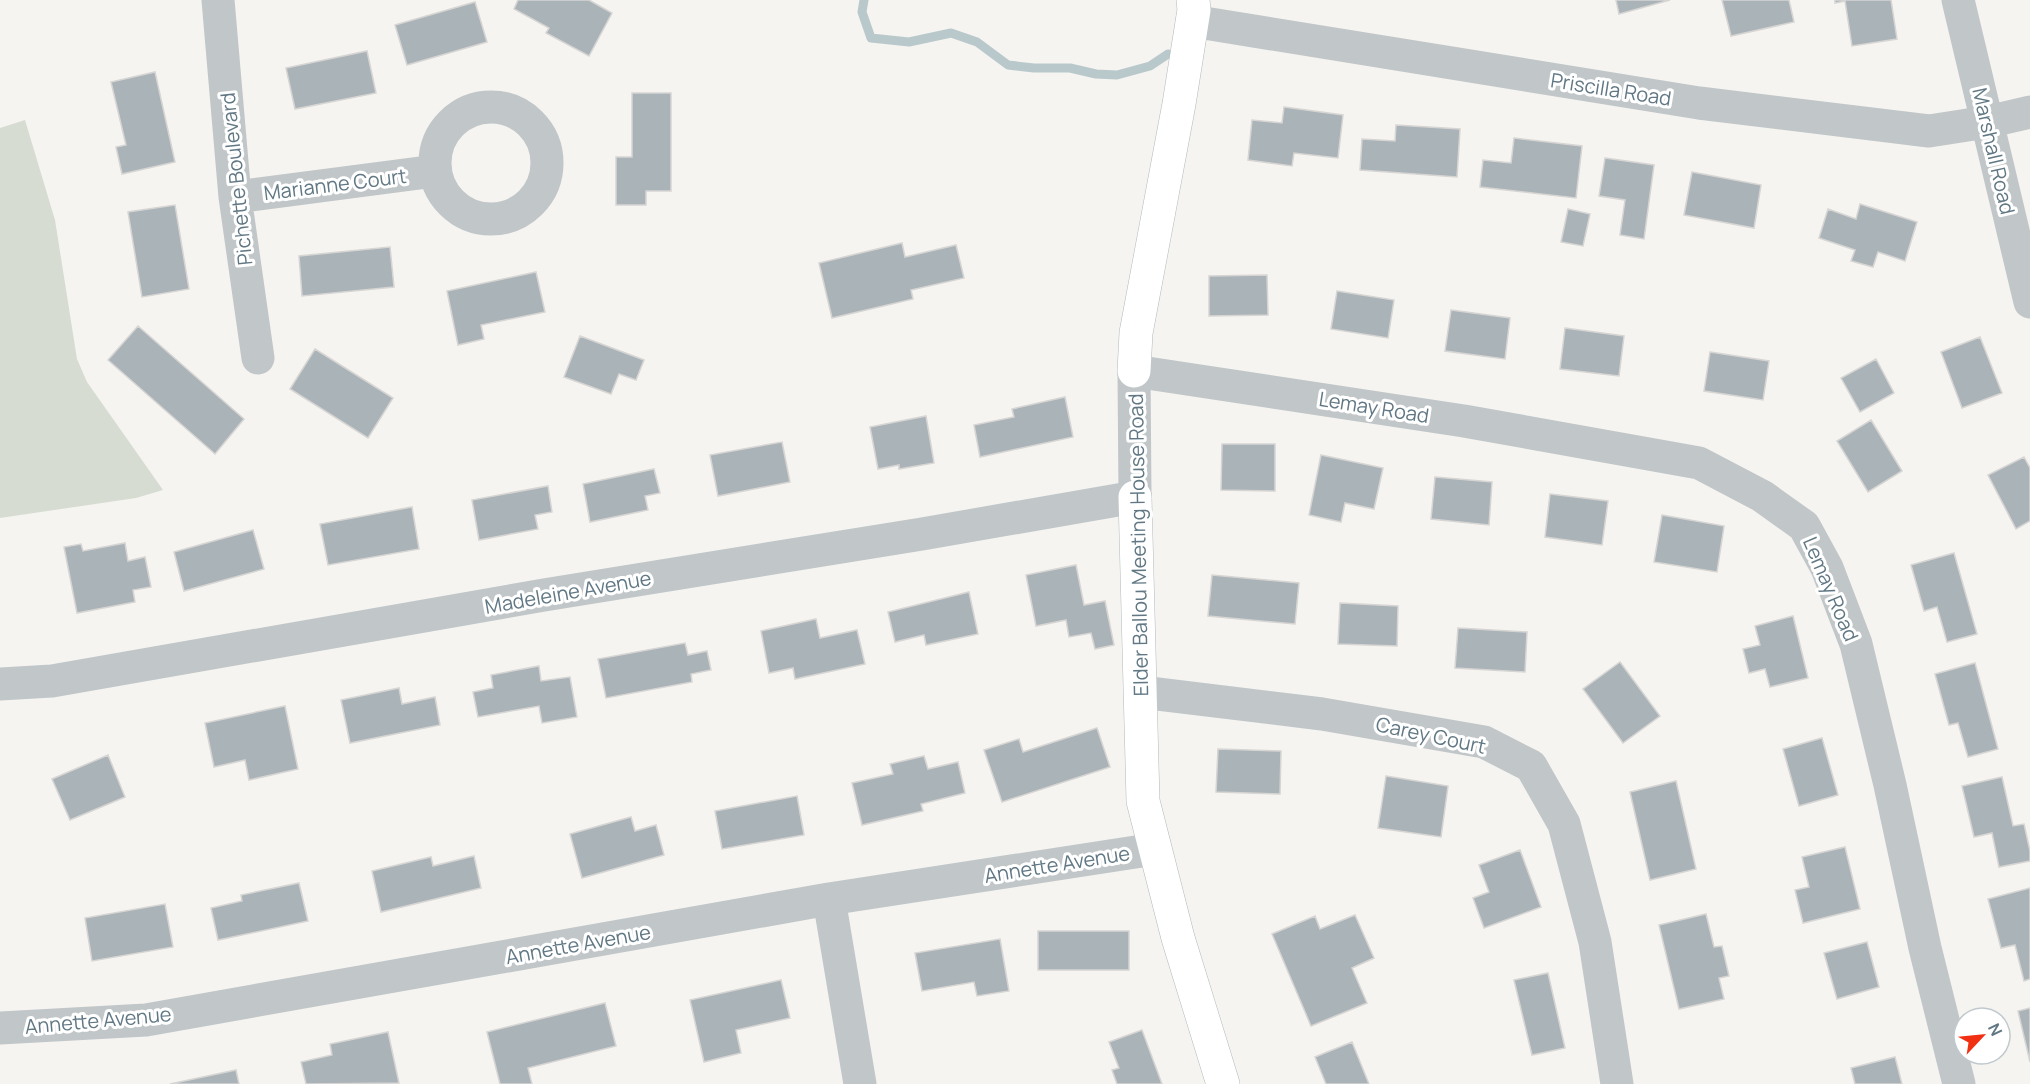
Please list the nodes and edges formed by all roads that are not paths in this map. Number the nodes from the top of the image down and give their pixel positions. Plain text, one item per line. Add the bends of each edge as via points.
1 (218, 0) edge
2 (1958, 0) edge
3 (1193, 10) edge
4 (2030, 112) edge
5 (1986, 122) junction
6 (435, 171) dead end
7 (235, 197) junction
8 (2030, 302) edge
9 (258, 358) dead end
10 (1134, 370) junction
11 (1135, 497) junction
12 (0, 684) edge
13 (1141, 692) junction
14 (1155, 849) junction
15 (829, 899) junction
16 (0, 1028) edge
17 (860, 1084) edge
18 (1223, 1084) edge
19 (1617, 1084) edge
20 (1959, 1084) edge

1 - 7 street, Pichette Boulevard
2 - 5 street, Marshall Road
3 - 5 street, Priscilla Road via 1699,103 1929,131
3 - 10 street, Elder Ballou Meeting House Road via 1136,333
4 - 5 street, Priscilla Road
5 - 8 street, Marshall Road
6 - 7 street, Marianne Court
7 - 9 street, Pichette Boulevard
10 - 11 street, Elder Ballou Meeting House Road
10 - 20 street, Lemay Road via 1464,421 1700,463 1762,496 1804,526 1827,568 1856,644
11 - 12 street, Madeleine Avenue via 52,681
11 - 13 street, Elder Ballou Meeting House Road
13 - 14 street, Elder Ballou Meeting House Road via 1143,801
13 - 19 street, Carey Court via 1322,714 1484,742 1531,766 1564,824 1595,942
14 - 15 street, Annette Avenue
14 - 18 street, Elder Ballou Meeting House Road
15 - 16 street, Annette Avenue via 146,1020
15 - 17 street

